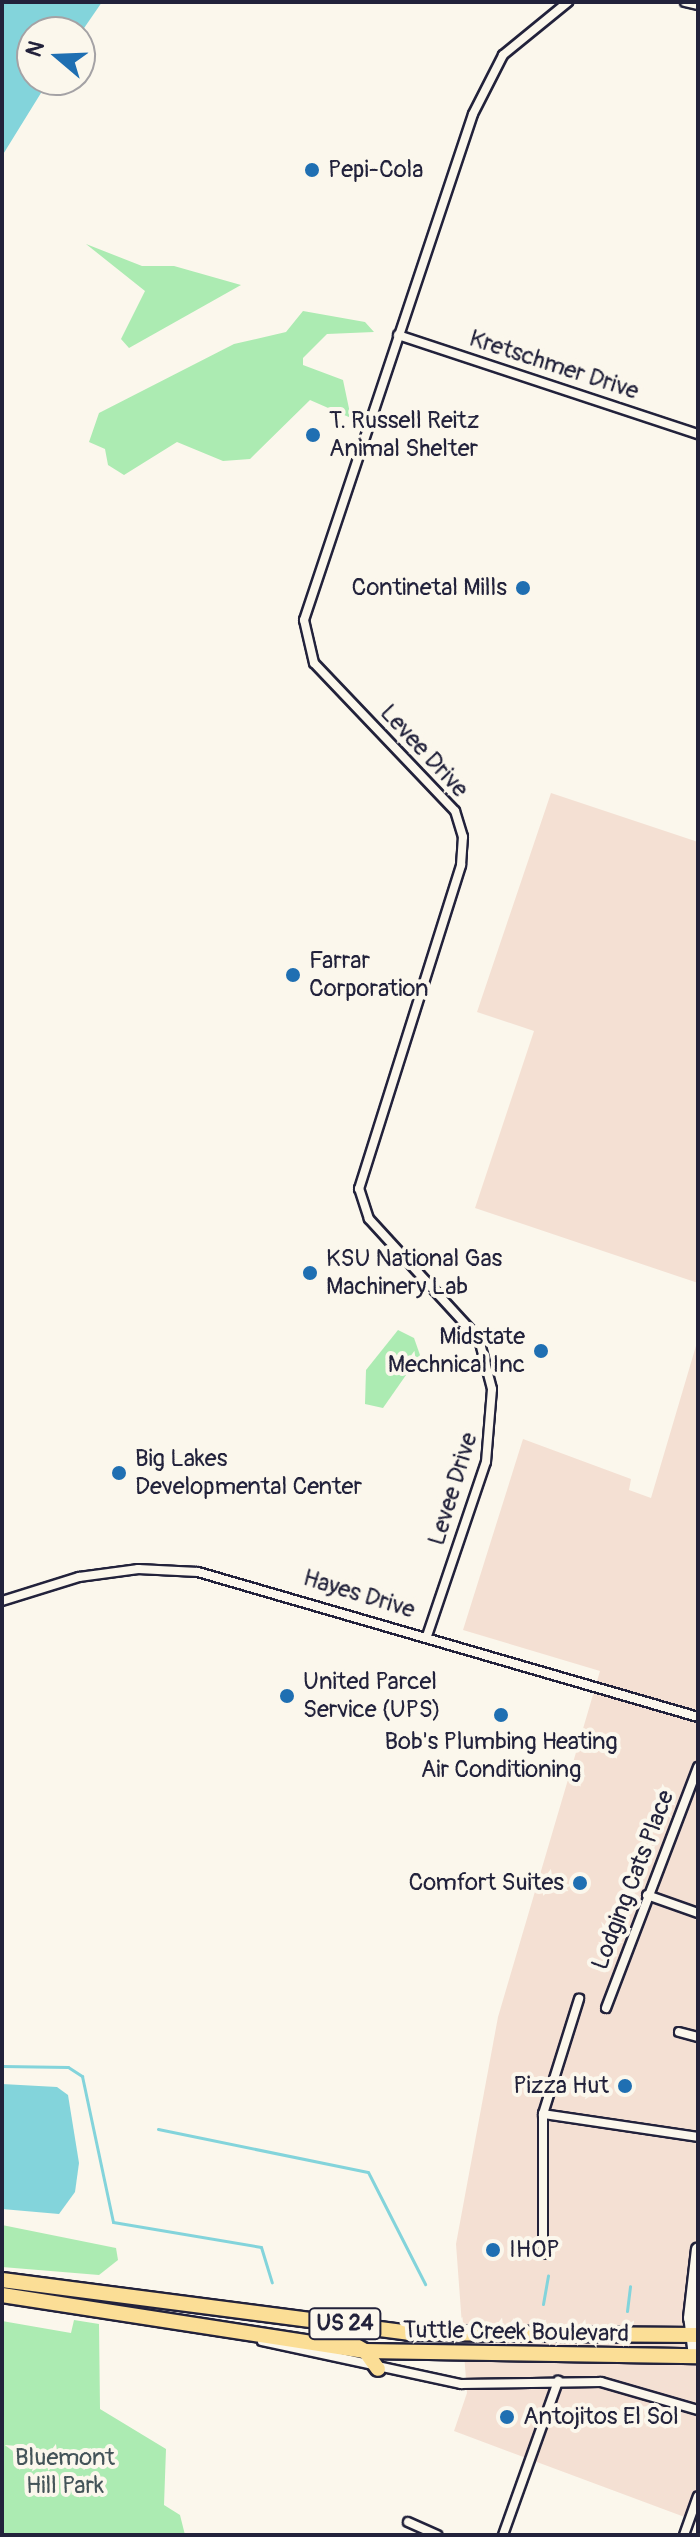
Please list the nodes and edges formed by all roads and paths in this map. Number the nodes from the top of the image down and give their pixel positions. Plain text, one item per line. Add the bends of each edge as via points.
1 (568, 2) edge
2 (685, 2) edge
3 (698, 5) edge
4 (398, 335) junction
5 (698, 434) edge
6 (2, 1601) edge
7 (427, 1636) junction
8 (698, 1717) edge
9 (698, 1767) edge
10 (647, 1895) junction
11 (698, 1913) edge
12 (579, 1999) dead end
13 (606, 2008) dead end
14 (679, 2032) dead end
15 (698, 2037) edge
16 (543, 2114) junction
17 (698, 2137) edge
18 (698, 2249) edge
19 (543, 2254) dead end
20 (2, 2280) edge
21 (2, 2295) edge
22 (289, 2316) junction
23 (231, 2331) junction
24 (694, 2335) edge
25 (365, 2351) junction
26 (697, 2354) edge
27 (378, 2369) junction
28 (558, 2381) junction
29 (698, 2410) edge
30 (698, 2496) edge
31 (408, 2522) dead end
32 (437, 2535) edge
33 (503, 2535) edge
34 (684, 2535) edge

1 - 4 street, Levee Drive via 526,31 485,85
2 - 3 street
4 - 5 street, Kretschmer Drive
4 - 7 street, Levee Drive via 303,637 322,673 455,811 463,837 461,865 359,1189 369,1219 479,1339 492,1389 486,1462
6 - 7 street, Hayes Drive via 79,1577 176,1570 264,1586
7 - 8 street, Hayes Drive
9 - 10 street, Lodging Cats Place
10 - 11 street
10 - 13 street, Lodging Cats Place
12 - 16 street
14 - 15 street
16 - 17 street
16 - 19 street
18 - 24 main road
20 - 22 highway, Tuttle Creek Boulevard / US 24
21 - 23 highway, Tuttle Creek Boulevard / US 24
22 - 24 highway, Tuttle Creek Boulevard / US 24 via 433,2334
22 - 25 highway
23 - 25 highway, Tuttle Creek Boulevard / US 24
23 - 27 street
24 - 26 main road
25 - 26 highway, Tuttle Creek Boulevard / US 24
25 - 27 highway
27 - 28 street via 461,2384
28 - 29 street via 632,2388
28 - 33 street
30 - 34 street
31 - 32 street

